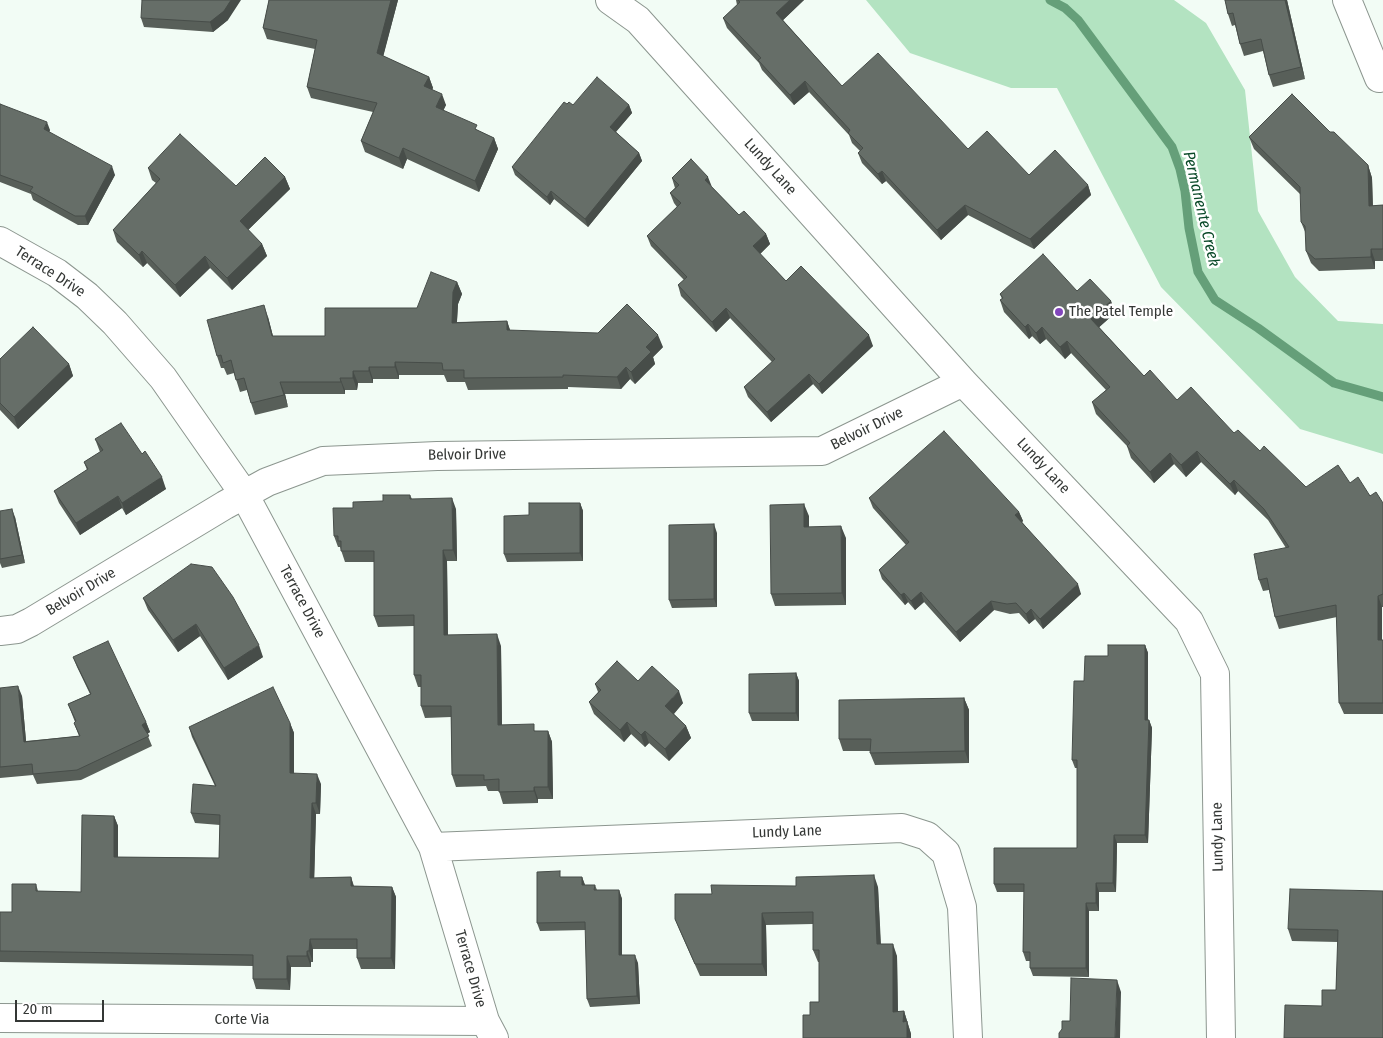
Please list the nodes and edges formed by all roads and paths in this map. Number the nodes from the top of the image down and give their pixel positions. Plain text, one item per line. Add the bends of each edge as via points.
1 (610, 0) edge
2 (1347, 0) edge
3 (1379, 78) dead end
4 (0, 241) edge
5 (964, 382) junction
6 (244, 494) junction
7 (0, 631) edge
8 (433, 847) junction
9 (0, 1018) edge
10 (489, 1029) edge
11 (968, 1038) edge
12 (1222, 1038) edge

1 - 5 street, Lundy Lane via 638,20
2 - 3 street
4 - 6 street, Terrace Drive via 57,273 115,323 163,378
5 - 6 street, Belvoir Drive via 822,451 437,456 323,461
5 - 12 street, Lundy Lane via 1189,621 1216,674
6 - 7 street, Belvoir Drive via 31,622 17,629
6 - 8 street, Terrace Drive
8 - 10 street, Terrace Drive
8 - 11 street, Lundy Lane via 902,828 927,836 946,853 962,907
9 - 10 street, Corte Via

